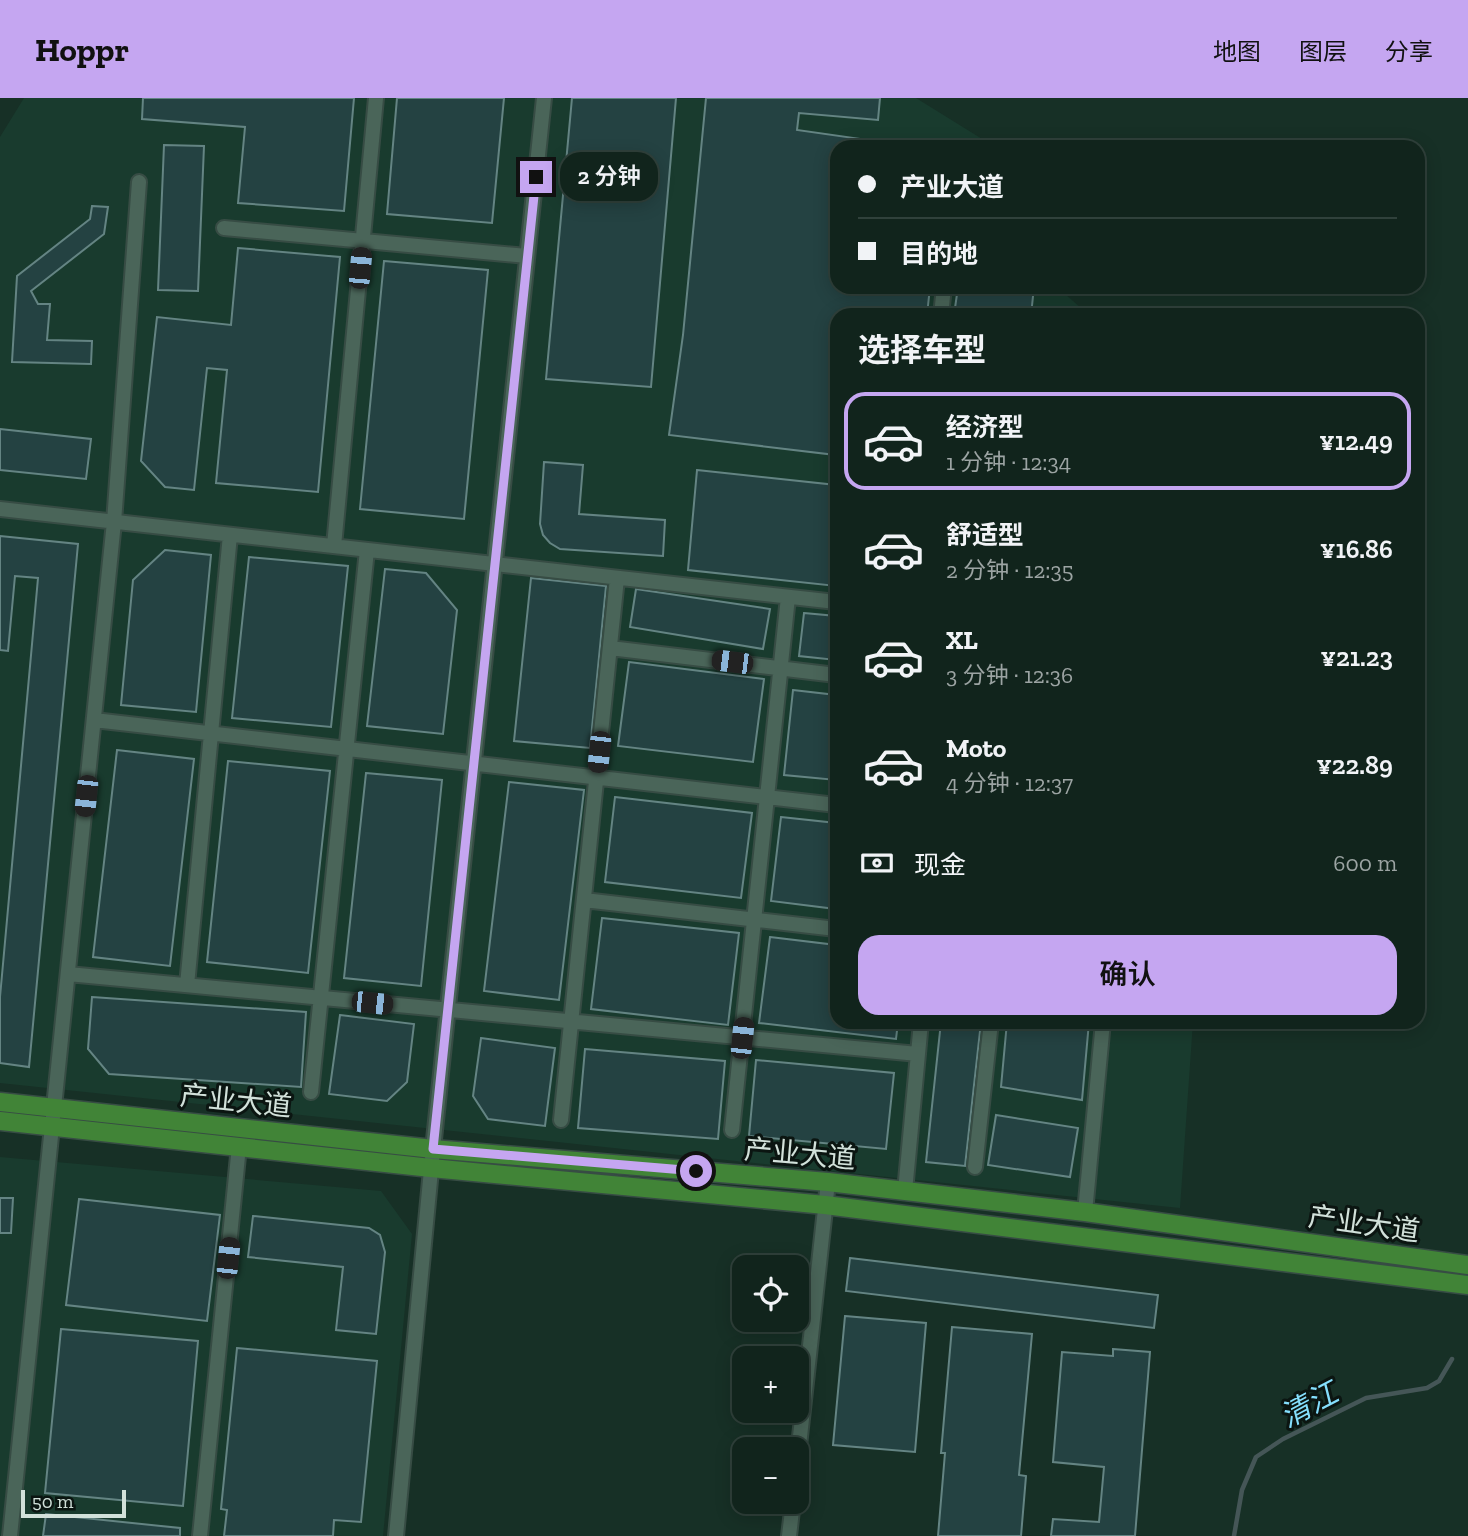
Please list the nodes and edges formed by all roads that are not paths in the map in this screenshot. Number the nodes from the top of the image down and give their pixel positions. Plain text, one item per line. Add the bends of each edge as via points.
1 (376, 98) edge
2 (544, 98) edge
3 (139, 182) dead end
4 (224, 228) dead end
5 (363, 241) junction
6 (527, 256) junction
7 (0, 509) edge
8 (114, 522) junction
9 (230, 535) junction
10 (334, 546) junction
11 (367, 550) junction
12 (495, 564) junction
13 (617, 578) junction
14 (788, 597) junction
15 (830, 601) edge
16 (610, 648) junction
17 (781, 668) junction
18 (830, 674) edge
19 (94, 720) junction
20 (211, 733) junction
21 (346, 749) junction
22 (474, 763) junction
23 (596, 778) junction
24 (767, 797) junction
25 (830, 804) edge
26 (584, 900) junction
27 (754, 920) junction
28 (830, 928) edge
29 (68, 974) junction
30 (187, 985) junction
31 (321, 998) junction
32 (448, 1010) junction
33 (572, 1021) junction
34 (920, 1029) edge
35 (990, 1029) edge
36 (1102, 1029) edge
37 (742, 1038) junction
38 (918, 1054) junction
39 (311, 1092) dead end
40 (0, 1102) edge
41 (54, 1107) junction
42 (561, 1119) dead end
43 (0, 1121) edge
44 (52, 1125) junction
45 (732, 1130) dead end
46 (239, 1146) junction
47 (433, 1149) junction
48 (975, 1167) dead end
49 (431, 1168) junction
50 (828, 1182) junction
51 (905, 1191) junction
52 (825, 1205) junction
53 (1085, 1212) junction
54 (1468, 1265) edge
55 (1468, 1285) edge
56 (800, 1437) edge
57 (792, 1514) edge
58 (10, 1536) edge
59 (200, 1536) edge
60 (396, 1536) edge
61 (789, 1536) edge

1 - 5 street
2 - 6 street
3 - 8 street
4 - 5 street
5 - 6 street
5 - 10 street
6 - 12 street
7 - 8 street
8 - 9 street
8 - 19 street
9 - 10 street
9 - 20 street
10 - 11 street
11 - 12 street
11 - 21 street
12 - 13 street
12 - 22 street
13 - 14 street
13 - 16 street
14 - 15 street
14 - 17 street
16 - 17 street
16 - 23 street
17 - 18 street
17 - 24 street
19 - 20 street
19 - 29 street
20 - 21 street
20 - 30 street
21 - 22 street
21 - 31 street
22 - 23 street
22 - 32 street
23 - 24 street
23 - 26 street
24 - 25 street
24 - 27 street
26 - 27 street
26 - 33 street
27 - 28 street
27 - 37 street
29 - 30 street
29 - 41 street
30 - 31 street
31 - 32 street
31 - 39 street
32 - 33 street
32 - 47 street
33 - 37 street
33 - 42 street
34 - 38 street
35 - 48 street
36 - 53 street
37 - 38 street
37 - 45 street
38 - 51 street
40 - 41 main road, 产业大道
41 - 44 street
41 - 47 main road, 产业大道
43 - 44 main road, 产业大道
44 - 46 main road, 产业大道
44 - 58 street
46 - 49 main road, 产业大道
46 - 59 street
47 - 49 street
47 - 50 main road, 产业大道
49 - 52 main road, 产业大道
49 - 60 street
50 - 51 main road, 产业大道
50 - 52 street
51 - 53 main road, 产业大道
52 - 55 main road, 产业大道
52 - 56 street
53 - 54 main road, 产业大道
57 - 61 street

